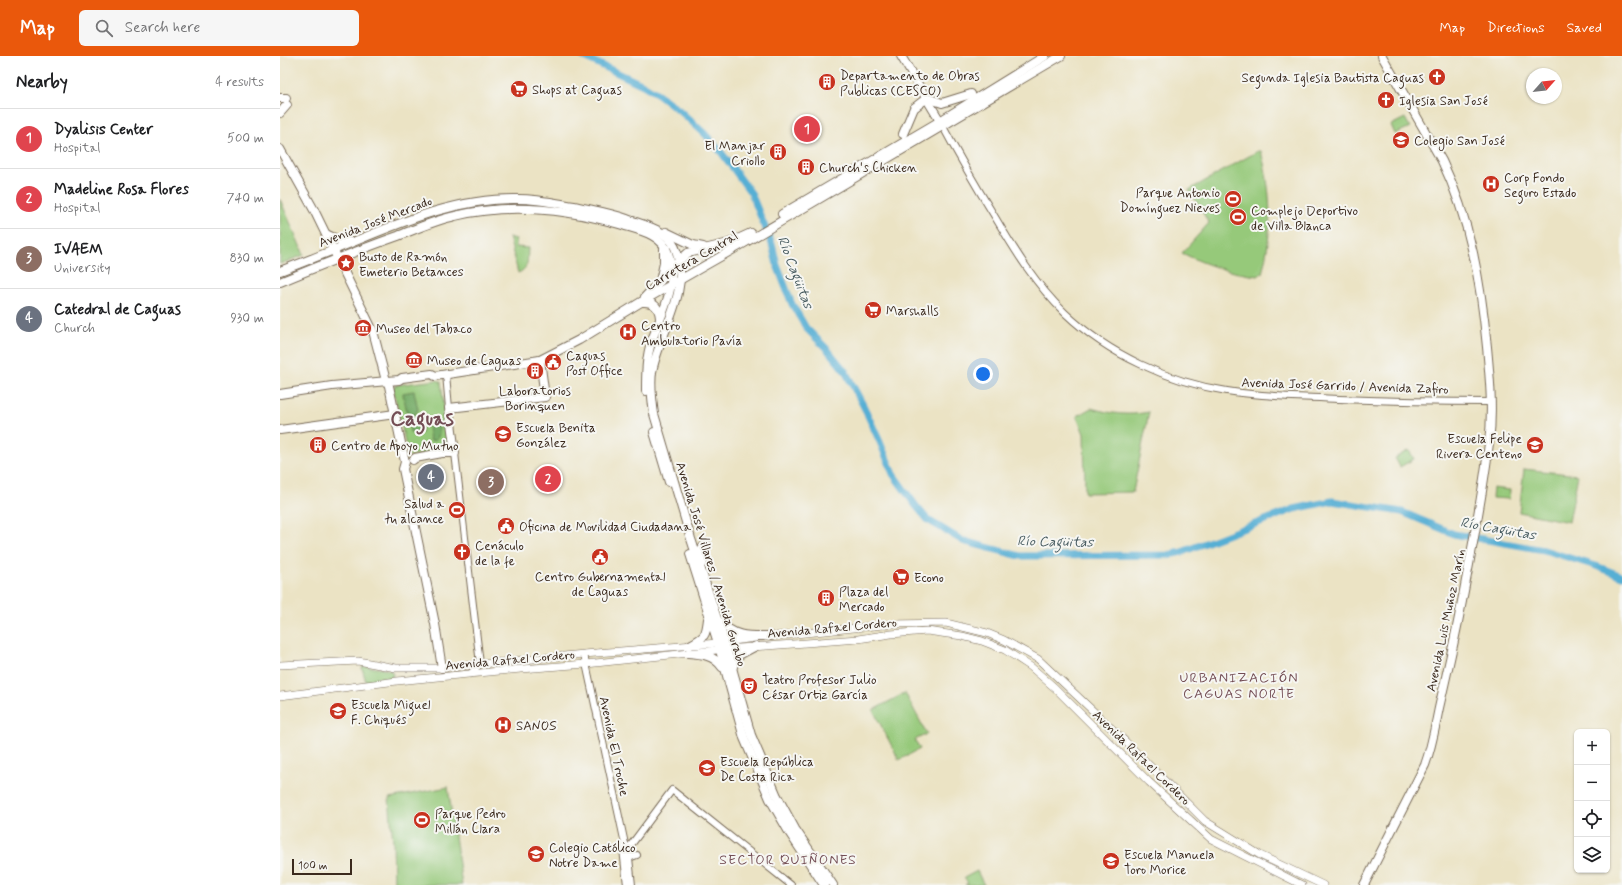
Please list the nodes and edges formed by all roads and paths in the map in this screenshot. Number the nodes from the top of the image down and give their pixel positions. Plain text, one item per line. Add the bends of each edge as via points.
1 (902, 56) edge
2 (1045, 56) edge
3 (1061, 56) edge
4 (1377, 56) edge
5 (1382, 56) edge
6 (1014, 74) junction
7 (971, 94) dead end
8 (927, 98) junction
9 (284, 100) edge
10 (988, 100) junction
11 (280, 113) edge
12 (940, 121) junction
13 (903, 134) dead end
14 (280, 149) edge
15 (812, 188) dead end
16 (821, 191) junction
17 (780, 219) junction
18 (657, 230) junction
19 (326, 234) junction
20 (745, 240) junction
21 (352, 242) junction
22 (664, 244) junction
23 (716, 247) junction
24 (334, 250) junction
25 (338, 258) junction
26 (679, 260) junction
27 (671, 269) junction
28 (280, 271) edge
29 (697, 271) junction
30 (679, 280) junction
31 (660, 281) junction
32 (280, 282) edge
33 (670, 286) junction
34 (677, 296) junction
35 (641, 302) junction
36 (660, 321) junction
37 (540, 360) junction
38 (446, 374) junction
39 (387, 381) junction
40 (280, 394) edge
41 (1489, 402) junction
42 (449, 408) junction
43 (395, 414) junction
44 (280, 430) edge
45 (455, 453) junction
46 (409, 461) junction
47 (678, 515) junction
48 (691, 539) junction
49 (706, 544) dead end
50 (1468, 556) junction
51 (707, 596) junction
52 (709, 616) junction
53 (718, 620) junction
54 (946, 623) junction
55 (927, 631) junction
56 (771, 636) junction
57 (967, 637) junction
58 (722, 646) junction
59 (756, 646) junction
60 (689, 649) junction
61 (584, 654) junction
62 (480, 664) junction
63 (586, 664) junction
64 (280, 665) edge
65 (442, 668) junction
66 (728, 672) junction
67 (470, 674) junction
68 (280, 696) edge
69 (737, 701) junction
70 (622, 831) junction
71 (637, 836) junction
72 (626, 846) junction
73 (637, 855) dead end
74 (629, 858) junction
75 (627, 885) edge
76 (632, 885) edge
77 (791, 885) edge
78 (824, 885) edge
79 (833, 885) edge
80 (1302, 885) edge
81 (1323, 885) edge
82 (1359, 885) edge
83 (1364, 885) edge

1 - 8 main road, Avenida José Garrido / Avenida Zafiro
2 - 6 main road, Carretera Central
3 - 10 main road, Carretera Central
4 - 41 main road, Avenida Luis Muñoz Marín via 1440,166 1461,226 1475,279
5 - 41 main road, Avenida Luis Muñoz Marín via 1442,161 1470,239 1483,299
6 - 10 main road via 1016,78 995,91
6 - 12 main road, Carretera Central
7 - 8 main road via 942,103
8 - 12 main road, Avenida José Garrido / Avenida Zafiro
8 - 13 main road via 914,108
9 - 11 main road
10 - 12 main road, Carretera Central
12 - 16 main road, Carretera Central
12 - 17 main road, Carretera Central
12 - 41 street, Avenida José Garrido / Avenida Zafiro via 1012,247 1033,277 1065,312 1099,340 1143,366 1197,385 1269,396
14 - 19 main road
15 - 16 main road
16 - 17 main road, Carretera Central
17 - 20 main road, Carretera Central
18 - 21 main road, Avenida José Mercado via 616,215 554,202 517,199 472,202 439,209
18 - 23 main road via 693,245
18 - 26 main road, Avenida José Mercado via 673,243
19 - 21 main road
19 - 24 main road
20 - 23 main road, Carretera Central
20 - 29 main road, Carretera Central
21 - 24 main road, Avenida José Mercado
22 - 25 main road, Avenida José Mercado via 640,230 612,222 572,213 528,208 454,216
22 - 27 main road
22 - 31 main road via 664,263
23 - 26 main road, Carretera Central via 688,253
24 - 25 main road
24 - 28 main road, Avenida José Mercado
25 - 32 main road, Avenida José Mercado
25 - 39 main road via 373,331
26 - 27 main road, Carretera Central
26 - 30 main road, Avenida José Mercado
27 - 31 main road, Carretera Central
27 - 33 main road
29 - 30 main road, Carretera Central
29 - 34 main road
30 - 33 main road, Carretera Central
30 - 34 main road, Avenida José Villares / Avenida Gurabo
31 - 35 main road, Carretera Central
33 - 35 main road, Carretera Central
33 - 36 main road, Avenida José Villares / Avenida Gurabo via 665,311
34 - 48 main road, Avenida José Villares / Avenida Gurabo via 656,355 651,397 659,433
35 - 36 main road via 655,305 660,312
35 - 37 main road via 579,340
36 - 47 main road, Avenida José Villares / Avenida Gurabo via 649,354 646,399
37 - 38 main road
37 - 42 main road via 545,397
38 - 39 main road
38 - 42 street
39 - 40 main road
39 - 43 main road
41 - 50 main road, Avenida Luis Muñoz Marín via 1477,508
42 - 45 main road
43 - 44 main road
43 - 46 main road
45 - 46 main road
45 - 62 street
46 - 65 main road via 403,468
47 - 48 main road
47 - 51 main road, Avenida José Villares / Avenida Gurabo
48 - 51 main road, Avenida José Villares / Avenida Gurabo
49 - 51 main road via 701,551
50 - 82 main road, Avenida Luis Muñoz Marín via 1424,756
50 - 83 main road, Avenida Luis Muñoz Marín via 1451,659 1431,748
51 - 52 main road, Avenida José Villares / Avenida Gurabo
51 - 53 main road, Avenida José Villares / Avenida Gurabo
52 - 58 main road, Avenida José Villares / Avenida Gurabo
52 - 60 main road via 707,633
53 - 56 main road via 729,631 737,634
53 - 58 main road, Avenida José Villares / Avenida Gurabo
54 - 55 main road via 937,629
54 - 56 main road, Avenida Rafael Cordero via 893,624
54 - 57 main road
54 - 81 main road, Avenida Rafael Cordero via 987,633 1038,659 1205,821 1260,855
55 - 57 main road, Avenida Rafael Cordero
55 - 59 main road, Avenida Rafael Cordero
56 - 58 main road, Avenida Rafael Cordero
57 - 80 main road, Avenida Rafael Cordero via 1005,650 1031,666 1211,839
58 - 59 main road, Avenida Rafael Cordero
58 - 60 main road, Avenida Rafael Cordero
58 - 66 main road, Avenida José Villares / Avenida Gurabo
59 - 66 main road via 737,656
60 - 61 main road, Avenida Rafael Cordero
60 - 63 main road, Avenida Rafael Cordero
60 - 66 main road via 714,658
61 - 62 main road, Avenida Rafael Cordero
61 - 63 street, Avenida El Troche
62 - 65 main road, Avenida Rafael Cordero
62 - 67 street
63 - 67 main road, Avenida Rafael Cordero
63 - 70 street, Avenida El Troche
64 - 65 main road, Avenida Rafael Cordero via 358,661 396,668
66 - 69 main road, Avenida José Villares / Avenida Gurabo
67 - 68 main road, Avenida Rafael Cordero
69 - 78 main road, Avenida José Villares / Avenida Gurabo via 744,738 770,799
69 - 79 main road, Avenida José Villares / Avenida Gurabo via 777,796 795,829
70 - 71 street
70 - 72 street, Avenida El Troche
71 - 72 street
71 - 77 street via 672,790
72 - 74 street, Avenida El Troche
72 - 75 street, Avenida El Troche via 623,849
73 - 74 street
74 - 76 street, Avenida El Troche

